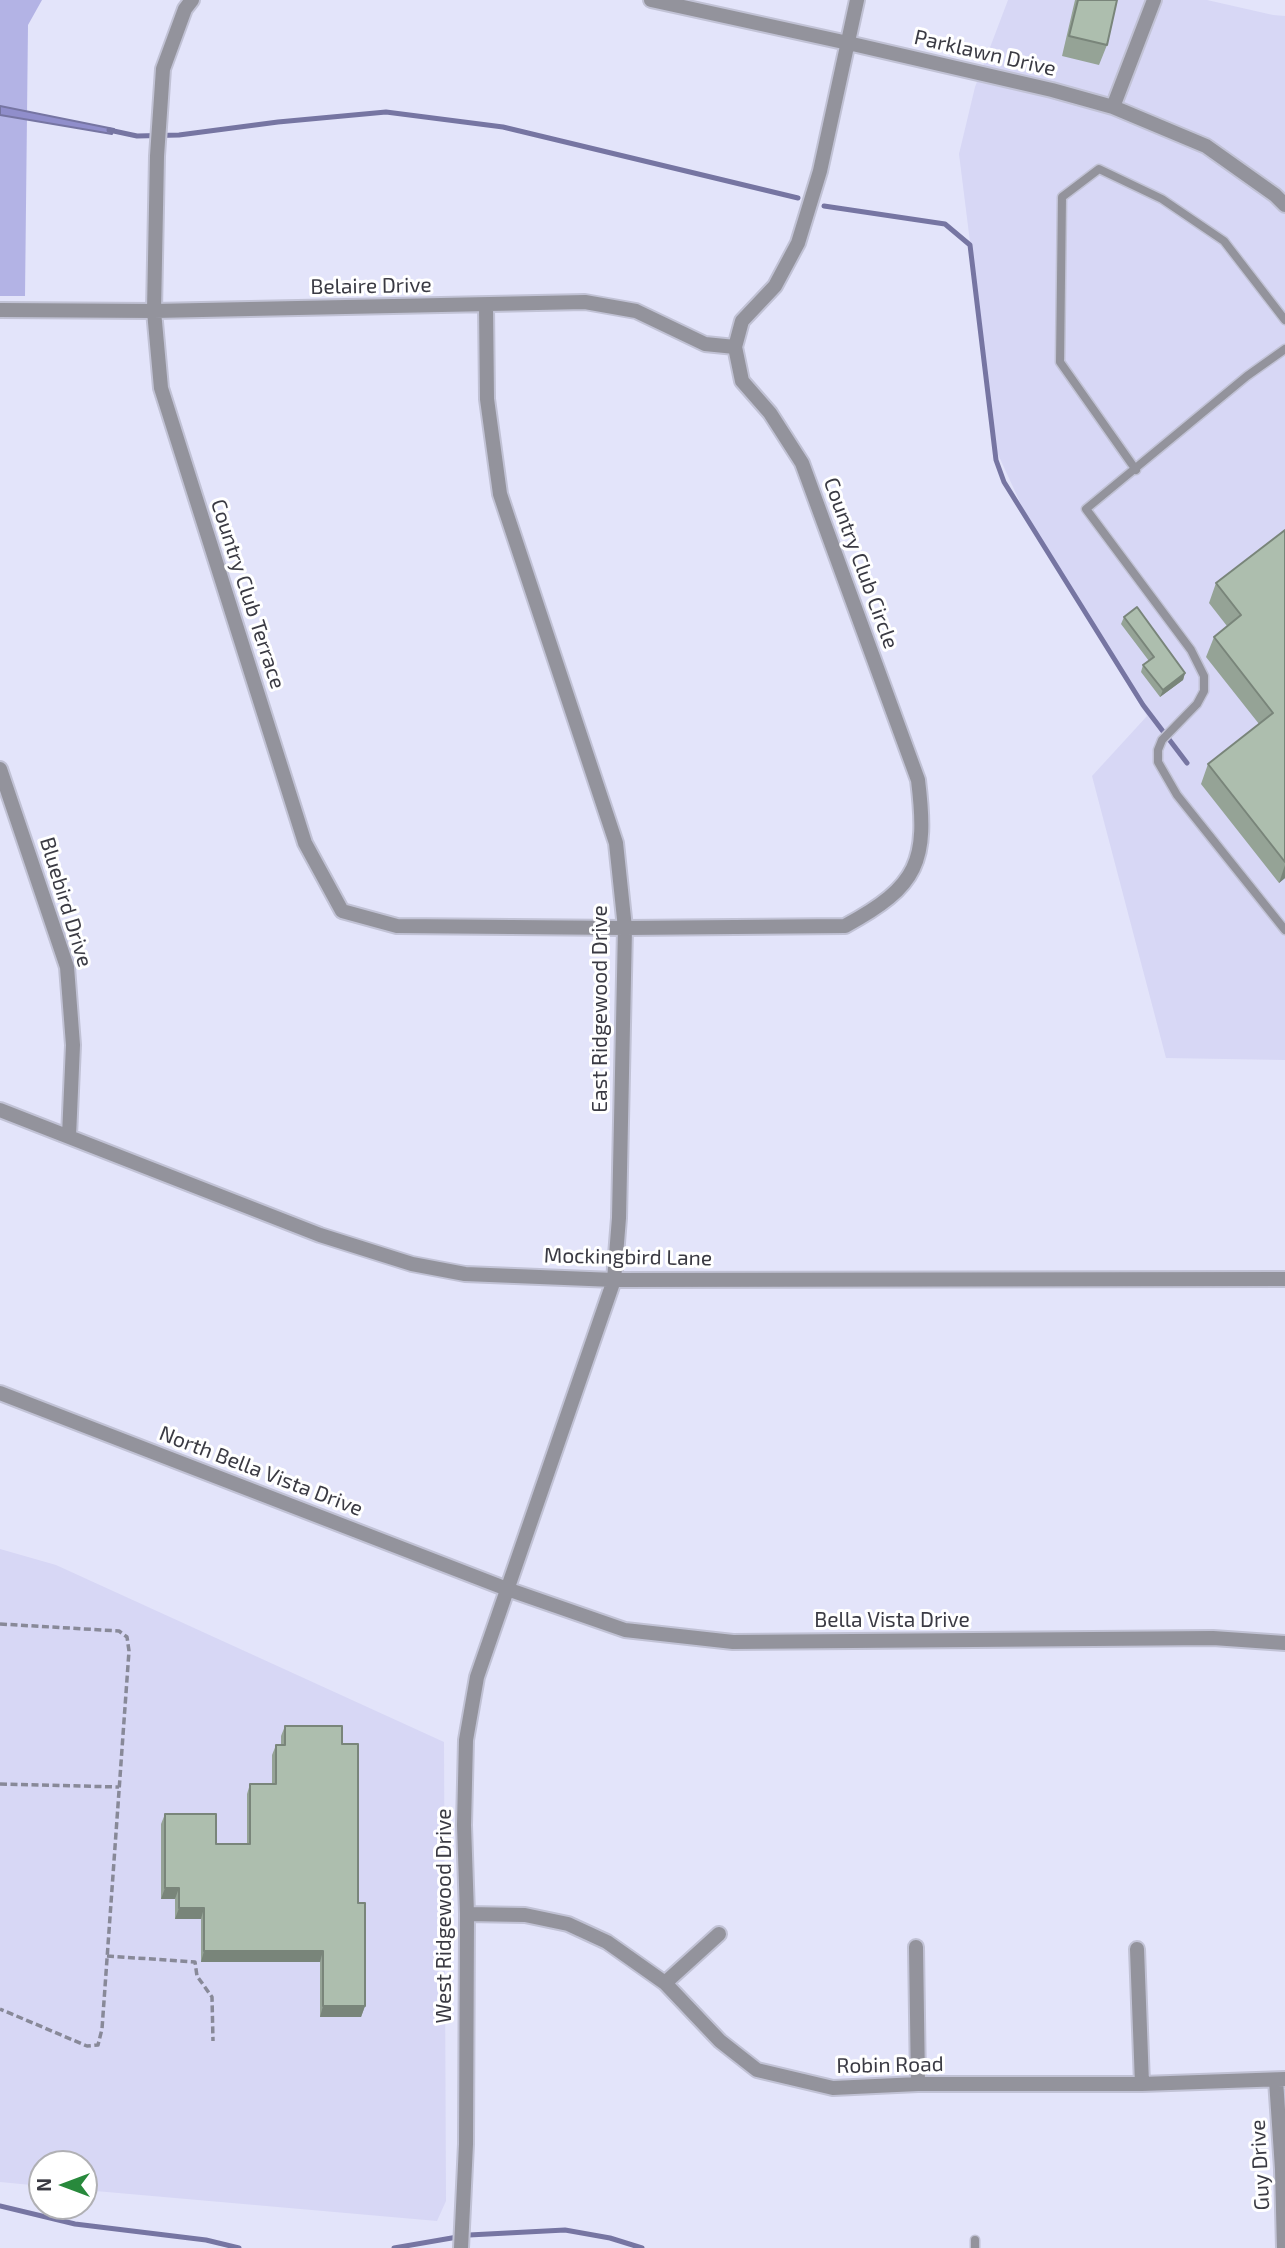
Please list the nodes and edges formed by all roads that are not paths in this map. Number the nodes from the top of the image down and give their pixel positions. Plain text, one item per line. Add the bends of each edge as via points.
1 (192, 0) edge
2 (651, 0) edge
3 (857, 0) edge
4 (1154, 0) edge
5 (848, 43) junction
6 (1113, 107) junction
7 (1285, 205) edge
8 (486, 304) junction
9 (0, 310) edge
10 (154, 311) junction
11 (1285, 320) edge
12 (735, 347) junction
13 (1285, 349) edge
14 (1136, 470) junction
15 (0, 769) edge
16 (625, 928) junction
17 (1285, 930) edge
18 (0, 1110) edge
19 (69, 1136) junction
20 (1285, 1279) edge
21 (614, 1280) junction
22 (0, 1393) edge
23 (507, 1589) junction
24 (1285, 1643) edge
25 (467, 1914) junction
26 (719, 1934) dead end
27 (916, 1947) dead end
28 (1137, 1950) dead end
29 (665, 1983) junction
30 (1281, 2080) edge
31 (918, 2084) junction
32 (1142, 2084) junction
33 (461, 2248) edge
34 (1284, 2248) edge

1 - 10 street, Country Club Terrace via 163,69
2 - 5 street, Parklawn Drive
3 - 5 street
4 - 6 street
5 - 6 street, Parklawn Drive
5 - 12 street via 820,171 798,243 775,286 742,321
6 - 7 street, Parklawn Drive via 1206,146
8 - 10 street, Belaire Drive
8 - 12 street, Belaire Drive via 585,302 636,311 705,344
8 - 16 street, East Ridgewood Drive via 487,399 500,494 616,843
9 - 10 street, Belaire Drive
10 - 16 street, Country Club Terrace via 161,388 305,843 342,911 397,926
11 - 14 lane via 1224,241 1162,199 1100,169 1062,197 1060,362
12 - 16 street, Country Club Circle via 742,381 770,413 807,476 918,780 921,850 904,885 876,910 845,926
13 - 14 lane
14 - 17 lane via 1086,509 1191,650 1204,676 1204,691 1162,740 1158,762 1177,795
15 - 19 street, Bluebird Drive via 67,967 74,1045
16 - 21 street, East Ridgewood Drive
18 - 19 street, Mockingbird Lane
19 - 21 street, Mockingbird Lane via 320,1235 412,1264 465,1274
20 - 21 street, Mockingbird Lane
21 - 23 street, East Ridgewood Drive
22 - 23 street, North Bella Vista Drive
23 - 24 street, Bella Vista Drive via 625,1630 733,1642 1213,1638
23 - 25 street, West Ridgewood Drive via 477,1677 466,1740
25 - 29 street, Robin Road via 526,1915 568,1924 607,1942
25 - 33 street, West Ridgewood Drive
26 - 29 street
27 - 31 street
28 - 32 street
29 - 31 street, Robin Road via 720,2041 757,2070 833,2088
30 - 32 street, Robin Road
30 - 34 street, Guy Drive
31 - 32 street, Robin Road

